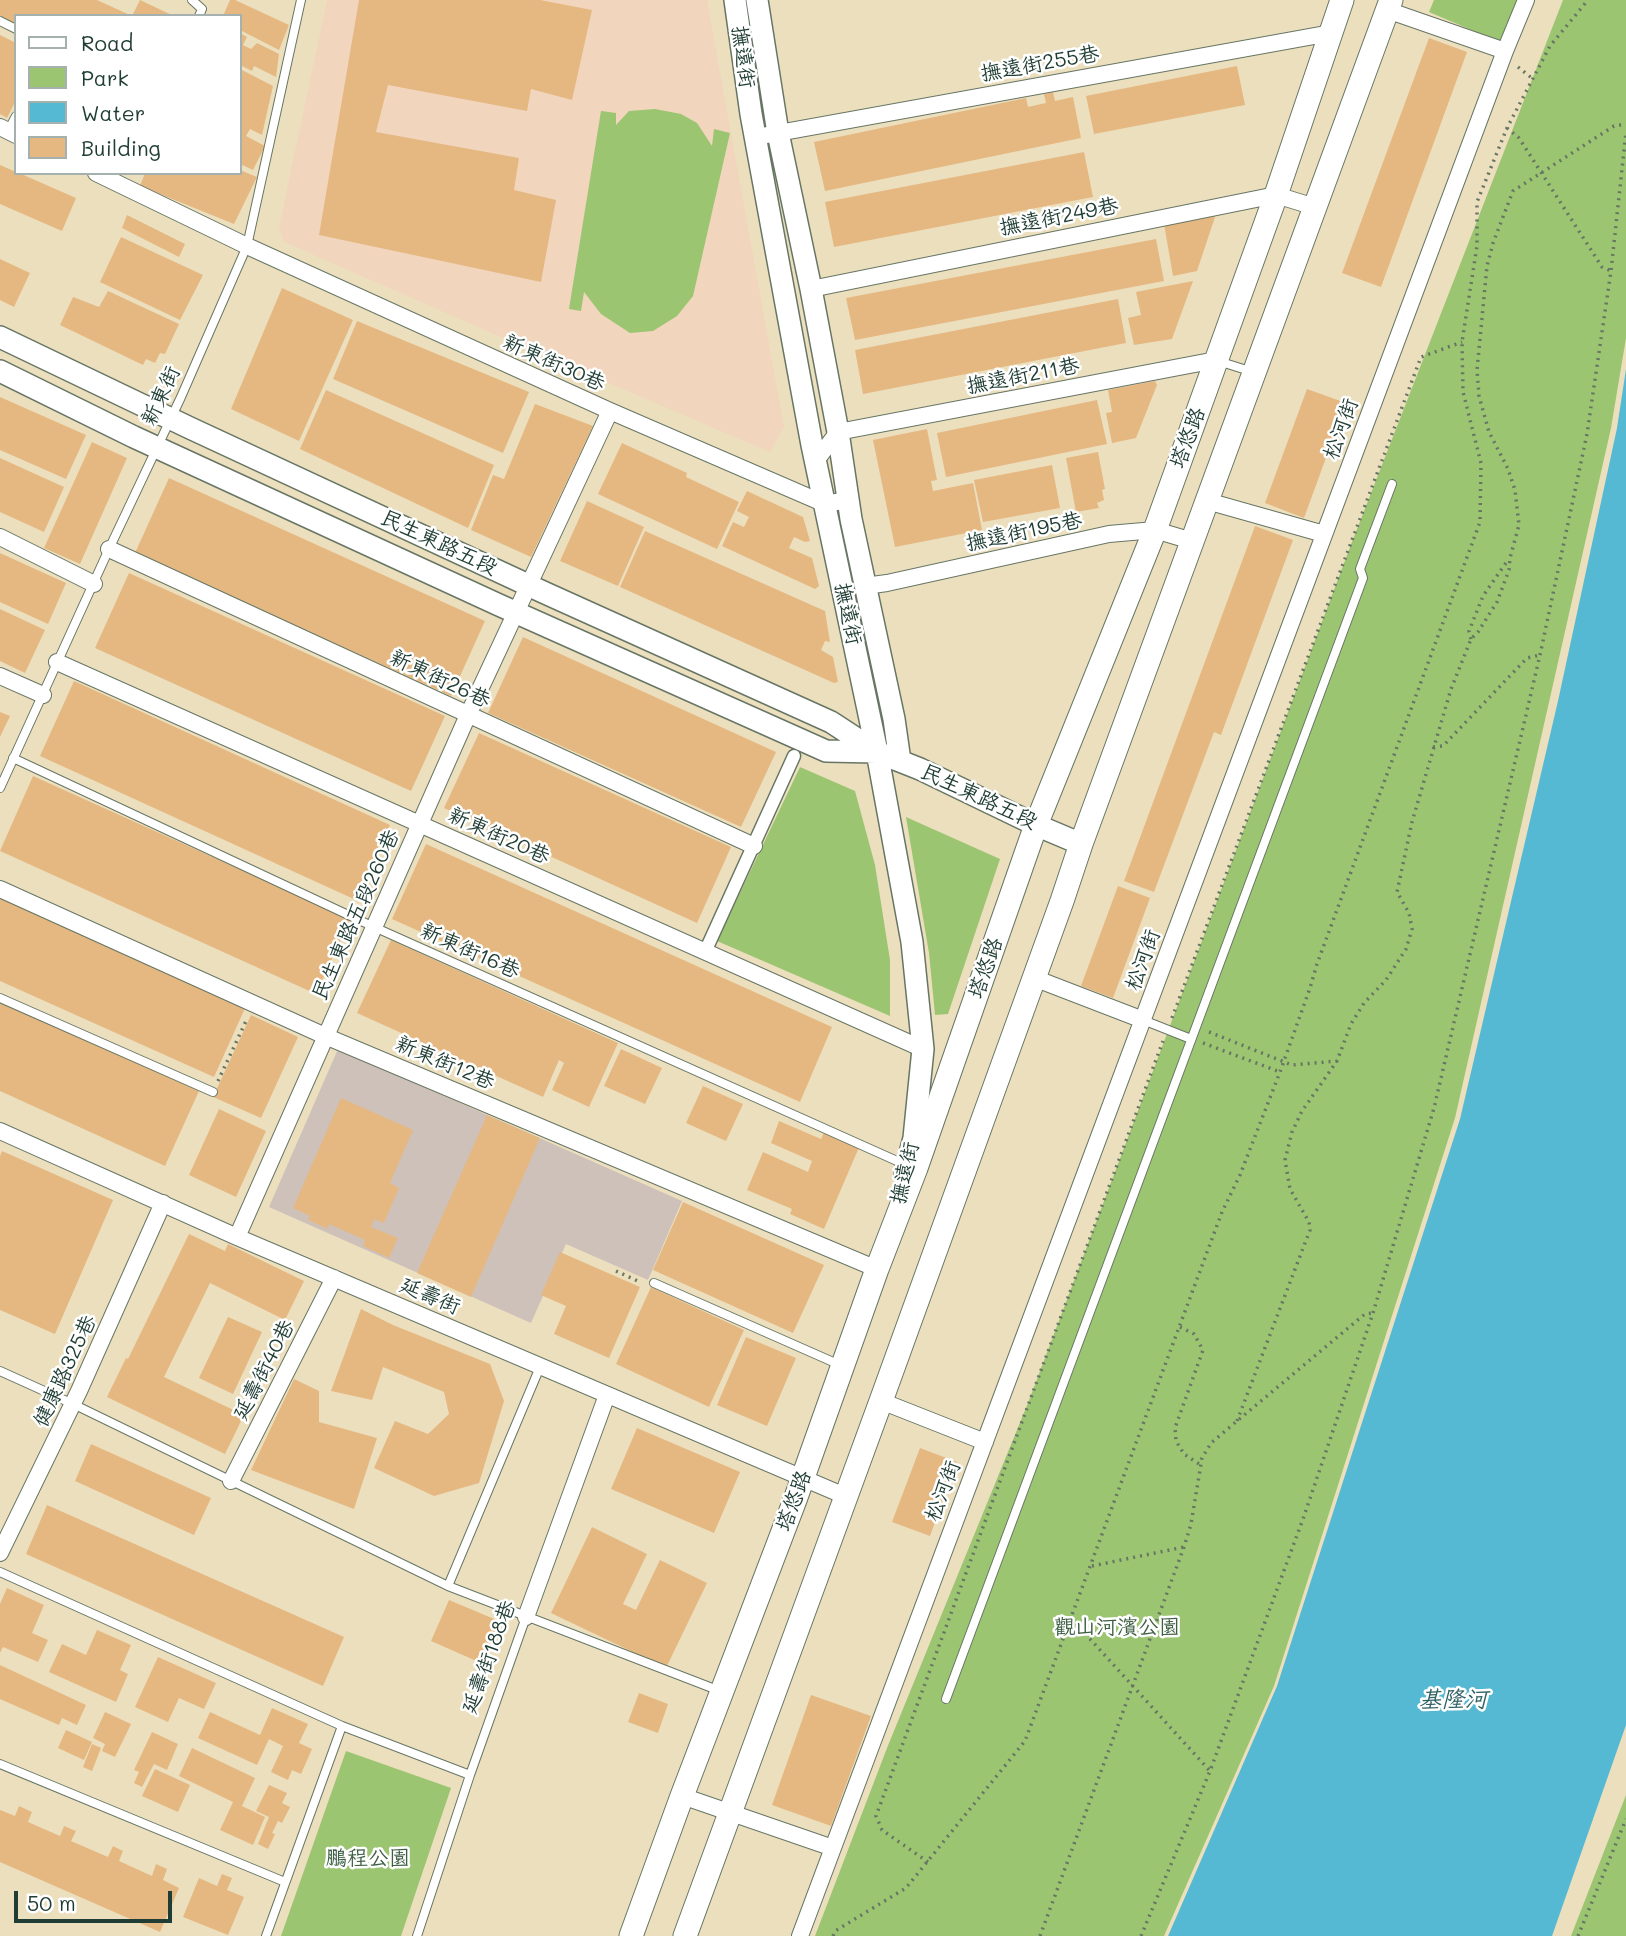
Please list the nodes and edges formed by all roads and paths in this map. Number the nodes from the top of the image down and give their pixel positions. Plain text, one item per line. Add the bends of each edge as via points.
1 (191, 0) edge
2 (301, 0) edge
3 (735, 0) edge
4 (757, 0) edge
5 (1342, 0) edge
6 (1526, 0) edge
7 (1588, 0) edge
8 (1389, 5) edge
9 (201, 14) edge
10 (1331, 33) junction
11 (1505, 51) junction
12 (1517, 66) dead end
13 (1533, 79) junction
14 (1626, 124) edge
15 (1507, 128) junction
16 (1626, 132) edge
17 (778, 133) junction
18 (756, 137) junction
19 (1542, 172) junction
20 (100, 175) edge
21 (1276, 195) junction
22 (1315, 207) junction
23 (247, 246) junction
24 (1611, 271) junction
25 (811, 289) junction
26 (0, 337) edge
27 (1462, 342) junction
28 (1216, 360) junction
29 (0, 371) edge
30 (1254, 372) junction
31 (610, 411) junction
32 (170, 419) junction
33 (838, 432) junction
34 (157, 446) junction
35 (815, 461) junction
36 (1392, 484) dead end
37 (848, 500) junction
38 (1207, 501) junction
39 (825, 504) junction
40 (1155, 530) junction
41 (1324, 534) junction
42 (0, 537) edge
43 (1192, 541) junction
44 (109, 549) junction
45 (1510, 558) junction
46 (94, 584) junction
47 (529, 585) junction
48 (865, 586) junction
49 (516, 612) junction
50 (1471, 639) junction
51 (1540, 655) junction
52 (57, 662) junction
53 (0, 676) edge
54 (43, 695) junction
55 (468, 715) junction
56 (1433, 747) junction
57 (877, 752) junction
58 (794, 756) dead end
59 (13, 758) junction
60 (901, 761) junction
61 (0, 788) edge
62 (419, 823) junction
63 (1036, 825) junction
64 (1081, 844) junction
65 (754, 846) junction
66 (0, 889) edge
67 (374, 927) junction
68 (705, 952) junction
69 (1034, 978) junction
70 (0, 998) edge
71 (254, 1003) junction
72 (1143, 1020) junction
73 (1195, 1027) junction
74 (1167, 1029) junction
75 (325, 1036) junction
76 (1191, 1039) junction
77 (923, 1049) junction
78 (1284, 1061) junction
79 (1337, 1061) junction
80 (1280, 1072) junction
81 (213, 1092) joint
82 (0, 1131) edge
83 (911, 1167) junction
84 (163, 1203) junction
85 (237, 1237) junction
86 (877, 1269) junction
87 (616, 1271) dead end
88 (334, 1278) junction
89 (654, 1283) joint
90 (1373, 1313) junction
91 (1180, 1327) junction
92 (843, 1366) junction
93 (540, 1367) junction
94 (0, 1371) edge
95 (607, 1395) junction
96 (881, 1401) junction
97 (73, 1404) junction
98 (1237, 1421) junction
99 (985, 1442) junction
100 (1199, 1464) junction
101 (991, 1473) dead end
102 (803, 1479) junction
103 (231, 1481) junction
104 (1000, 1483) junction
105 (845, 1496) junction
106 (1184, 1547) junction
107 (0, 1553) edge
108 (1092, 1566) junction
109 (0, 1572) edge
110 (448, 1586) junction
111 (526, 1617) junction
112 (1071, 1618) junction
113 (1132, 1686) junction
114 (723, 1692) junction
115 (946, 1699) dead end
116 (342, 1726) junction
117 (0, 1764) edge
118 (1210, 1771) junction
119 (470, 1775) junction
120 (682, 1796) junction
121 (730, 1813) junction
122 (1626, 1819) edge
123 (833, 1848) junction
124 (928, 1862) junction
125 (285, 1882) junction
126 (266, 1936) edge
127 (417, 1936) edge
128 (631, 1936) edge
129 (685, 1936) edge
130 (800, 1936) edge
131 (833, 1936) edge
132 (1040, 1936) edge
133 (1141, 1936) edge
134 (1578, 1936) edge

1 - 9 lane via 202,9
2 - 23 lane, 新東街
3 - 18 street, 撫遠街
4 - 17 street, 撫遠街
5 - 10 main road, 塔悠路
6 - 11 street, 松河街
7 - 13 path via 1550,46
8 - 11 street
8 - 22 main road, 塔悠路
10 - 17 street, 撫遠街255巷
10 - 21 main road, 塔悠路
11 - 41 street, 松河街
12 - 13 path
13 - 15 path
14 - 19 path via 1614,126
15 - 19 path
15 - 27 path via 1477,202 1477,246
16 - 24 path
17 - 18 street, 撫遠街255巷
17 - 25 street, 撫遠街
18 - 35 street, 撫遠街
19 - 24 path via 1602,267
19 - 45 path via 1513,191 1493,243 1477,370 1489,432 1515,490 1519,525
20 - 23 street, 新東街30巷
21 - 22 street, 撫遠街249巷
21 - 25 street, 撫遠街249巷
21 - 28 main road, 塔悠路
22 - 30 main road, 塔悠路
23 - 31 street, 新東街30巷
23 - 32 lane, 新東街
24 - 51 path via 1587,434
25 - 33 street, 撫遠街
26 - 32 street, 民生東路五段
27 - 74 path via 1421,357
27 - 78 path via 1463,392 1481,463 1480,523
28 - 30 lane
28 - 33 street, 撫遠街211巷
28 - 40 main road, 塔悠路
29 - 34 street, 民生東路五段
30 - 38 main road, 塔悠路
31 - 39 street, 新東街30巷
31 - 47 street, 民生東路五段260巷
32 - 34 lane, 新東街
32 - 47 street, 民生東路五段
33 - 35 street
33 - 37 street, 撫遠街
34 - 44 lane, 新東街
34 - 49 street, 民生東路五段
35 - 39 street, 撫遠街
36 - 73 lane via 1360,569 1363,578
37 - 39 street
37 - 48 street, 撫遠街
38 - 41 street
38 - 43 main road, 塔悠路
39 - 57 street, 撫遠街
40 - 43 street, 撫遠街195巷
40 - 48 street, 撫遠街195巷 via 1109,534
40 - 63 main road, 塔悠路
41 - 72 street, 松河街
42 - 46 street
43 - 64 main road, 塔悠路
44 - 46 lane, 新東街
44 - 55 street, 新東街26巷
45 - 50 path via 1497,602
45 - 50 path via 1483,596 1469,631
46 - 52 lane, 新東街
47 - 49 street, 民生東路五段260巷
47 - 57 street, 民生東路五段 via 831,722
48 - 60 street, 撫遠街
49 - 55 street, 民生東路五段260巷
49 - 57 street, 民生東路五段 via 826,751
50 - 56 path
51 - 56 path via 1527,658 1443,746
51 - 90 path via 1434,1108
52 - 54 lane, 新東街
52 - 62 street, 新東街20巷
53 - 54 street
54 - 59 lane, 新東街
55 - 62 street, 民生東路五段260巷
55 - 65 street, 新東街26巷
56 - 79 path via 1396,892 1412,929 1406,949 1351,1024
57 - 60 street, 民生東路五段
57 - 77 street, 撫遠街 via 912,942
58 - 65 street
59 - 61 lane, 新東街
59 - 67 lane, 新東街16巷
60 - 63 street, 民生東路五段
62 - 67 street, 民生東路五段260巷
62 - 68 street, 新東街20巷
63 - 64 street, 民生東路五段
63 - 83 main road, 塔悠路
64 - 69 main road, 塔悠路
65 - 68 street
66 - 71 street, 新東街12巷
67 - 75 street, 民生東路五段260巷
67 - 83 lane, 新東街16巷
68 - 77 street, 新東街20巷
69 - 72 street
69 - 96 main road, 塔悠路
70 - 81 lane
71 - 75 street, 新東街12巷
71 - 81 path
72 - 74 lane
72 - 99 street, 松河街
73 - 76 lane
73 - 78 path
74 - 76 lane
74 - 104 path
75 - 85 street, 民生東路五段260巷
75 - 86 street, 新東街12巷
76 - 80 path
76 - 115 lane
77 - 83 street, 撫遠街
78 - 79 path via 1292,1065
78 - 80 path
79 - 98 path via 1292,1132 1285,1160 1290,1189 1310,1230
80 - 91 path
82 - 84 street, 延壽街
83 - 86 main road, 塔悠路
84 - 85 street, 延壽街
84 - 97 street, 健康路325巷
85 - 88 street, 延壽街
86 - 92 main road, 塔悠路
87 - 89 path via 647,1285
88 - 93 street, 延壽街
88 - 103 street, 延壽街40巷
89 - 92 lane
90 - 98 path via 1365,1314
90 - 118 path
91 - 100 path via 1194,1334 1203,1350 1175,1428 1176,1441 1184,1454
91 - 108 path
92 - 102 main road, 塔悠路
93 - 95 street, 延壽街
93 - 110 lane
94 - 97 lane
95 - 102 street, 延壽街
95 - 111 street, 延壽街188巷
96 - 99 street
96 - 105 main road, 塔悠路
97 - 103 lane
97 - 107 street, 健康路325巷
98 - 100 path via 1211,1443
99 - 123 street, 松河街
100 - 106 path
101 - 104 path
102 - 105 street, 延壽街
102 - 114 main road, 塔悠路
103 - 110 lane
104 - 124 path via 876,1816 882,1830
105 - 121 main road, 塔悠路
106 - 108 path
106 - 113 path
108 - 112 path
109 - 116 lane
110 - 111 lane
111 - 114 lane
111 - 119 lane, 延壽街188巷
112 - 113 path
112 - 124 path via 1025,1741
113 - 118 path
113 - 132 path
114 - 120 main road, 塔悠路
116 - 119 lane
116 - 125 lane
117 - 125 lane
118 - 133 path
119 - 127 lane, 延壽街188巷
120 - 121 street
120 - 128 main road, 塔悠路
121 - 123 street
121 - 129 main road, 塔悠路
122 - 134 path
123 - 130 street, 松河街
124 - 131 path via 906,1888
125 - 126 lane

